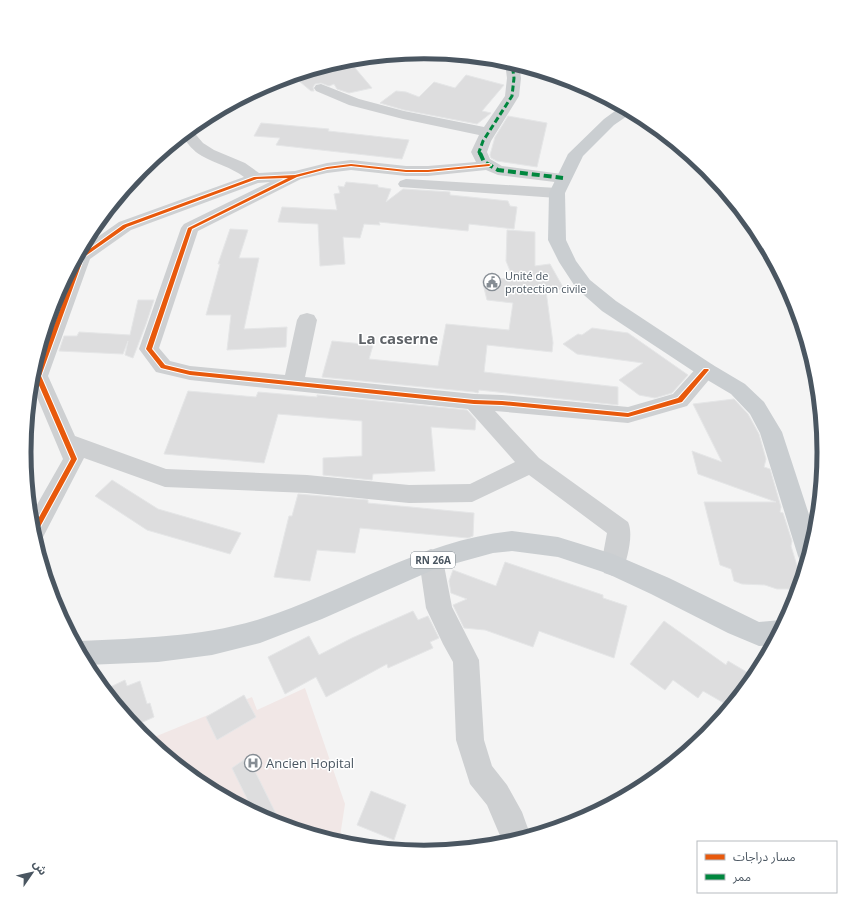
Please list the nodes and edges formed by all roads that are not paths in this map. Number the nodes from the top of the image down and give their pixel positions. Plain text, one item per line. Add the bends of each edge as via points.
1 (513, 69) edge
2 (321, 88) dead end
3 (622, 113) edge
4 (488, 132) junction
5 (190, 137) edge
6 (489, 165) junction
7 (295, 176) junction
8 (256, 178) junction
9 (406, 184) dead end
10 (560, 186) junction
11 (85, 254) edge
12 (78, 267) edge
13 (307, 320) dead end
14 (40, 370) edge
15 (706, 370) junction
16 (39, 378) edge
17 (293, 383) junction
18 (474, 402) junction
19 (66, 442) junction
20 (531, 464) junction
21 (38, 525) edge
22 (807, 546) edge
23 (431, 560) junction
24 (613, 564) junction
25 (774, 633) edge
26 (86, 653) edge
27 (516, 835) edge

1 - 4 street via 512,96
2 - 4 street via 354,102
3 - 10 main road via 609,122 576,154
4 - 6 street via 479,152 484,162
5 - 8 street via 208,153 239,166
6 - 7 street via 406,171 351,165
6 - 10 street via 498,170
7 - 8 street
7 - 17 street via 190,228 149,349 163,367 190,373
8 - 11 street via 125,226
9 - 10 street
10 - 15 main road via 556,219 557,240 583,284 609,306
12 - 14 street
13 - 17 street
15 - 18 street via 680,400 628,415
15 - 22 main road via 738,390 757,408 771,432
16 - 19 street
17 - 18 street
18 - 20 street
19 - 20 street via 165,478 307,484 409,494 472,493
19 - 21 street via 74,459
20 - 24 street via 620,529
23 - 24 main road, RN 26A via 493,543 512,541 558,547
23 - 26 main road, RN 26A via 313,612 260,631 212,643 158,650
23 - 27 street via 439,608 466,660 470,740 480,774 497,795
24 - 25 main road, RN 26A via 744,628 759,634

